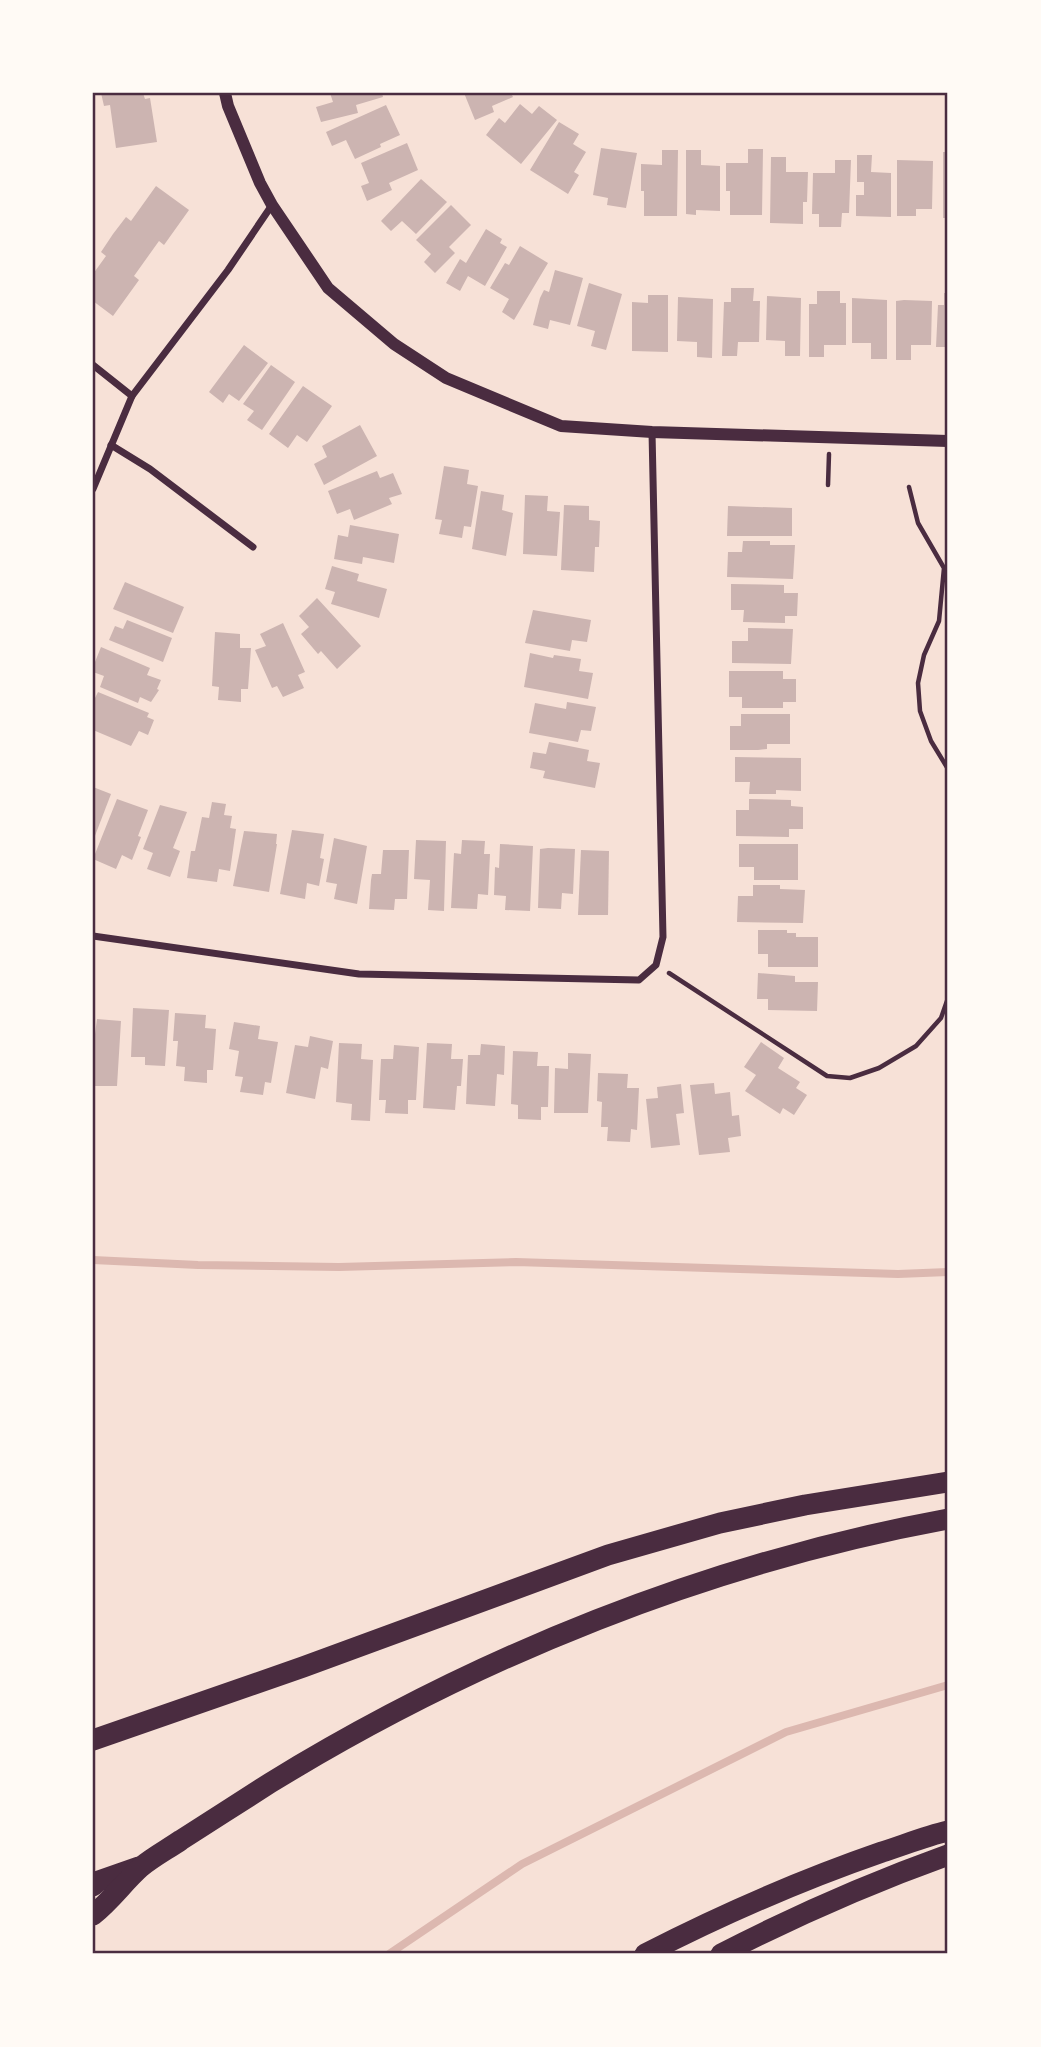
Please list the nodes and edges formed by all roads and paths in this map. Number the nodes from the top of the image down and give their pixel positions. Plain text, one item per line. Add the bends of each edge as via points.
1 (225, 93) edge
2 (272, 205) junction
3 (93, 365) edge
4 (132, 396) junction
5 (652, 432) junction
6 (829, 438) junction
7 (948, 441) edge
8 (111, 444) junction
9 (828, 485) dead end
10 (909, 487) dead end
11 (93, 489) edge
12 (253, 547) dead end
13 (944, 569) junction
14 (948, 573) edge
15 (948, 769) edge
16 (93, 936) edge
17 (656, 965) junction
18 (948, 998) edge
19 (948, 1482) edge
20 (948, 1519) edge
21 (93, 1740) edge
22 (948, 1831) edge
23 (948, 1855) edge
24 (141, 1867) junction
25 (93, 1886) edge
26 (93, 1915) edge
27 (645, 1954) edge
28 (721, 1954) edge

1 - 2 street
2 - 4 street
2 - 5 street via 328,288 394,344 446,378 561,426
3 - 4 street
4 - 8 street
5 - 6 street
5 - 17 street via 663,937
6 - 7 street
6 - 9 path
8 - 11 street
8 - 12 street
10 - 13 path via 918,523
13 - 14 path
13 - 15 path via 939,621 918,683 920,711
16 - 17 street via 359,974 639,980
17 - 18 path via 827,1076 850,1078 869,1072 916,1046 941,1018
19 - 21 highway via 720,1523 608,1555
20 - 24 highway via 817,1548 709,1579 536,1644 464,1676 316,1756
22 - 27 highway via 791,1886
23 - 28 highway via 883,1878
24 - 25 highway
24 - 26 highway via 111,1902

